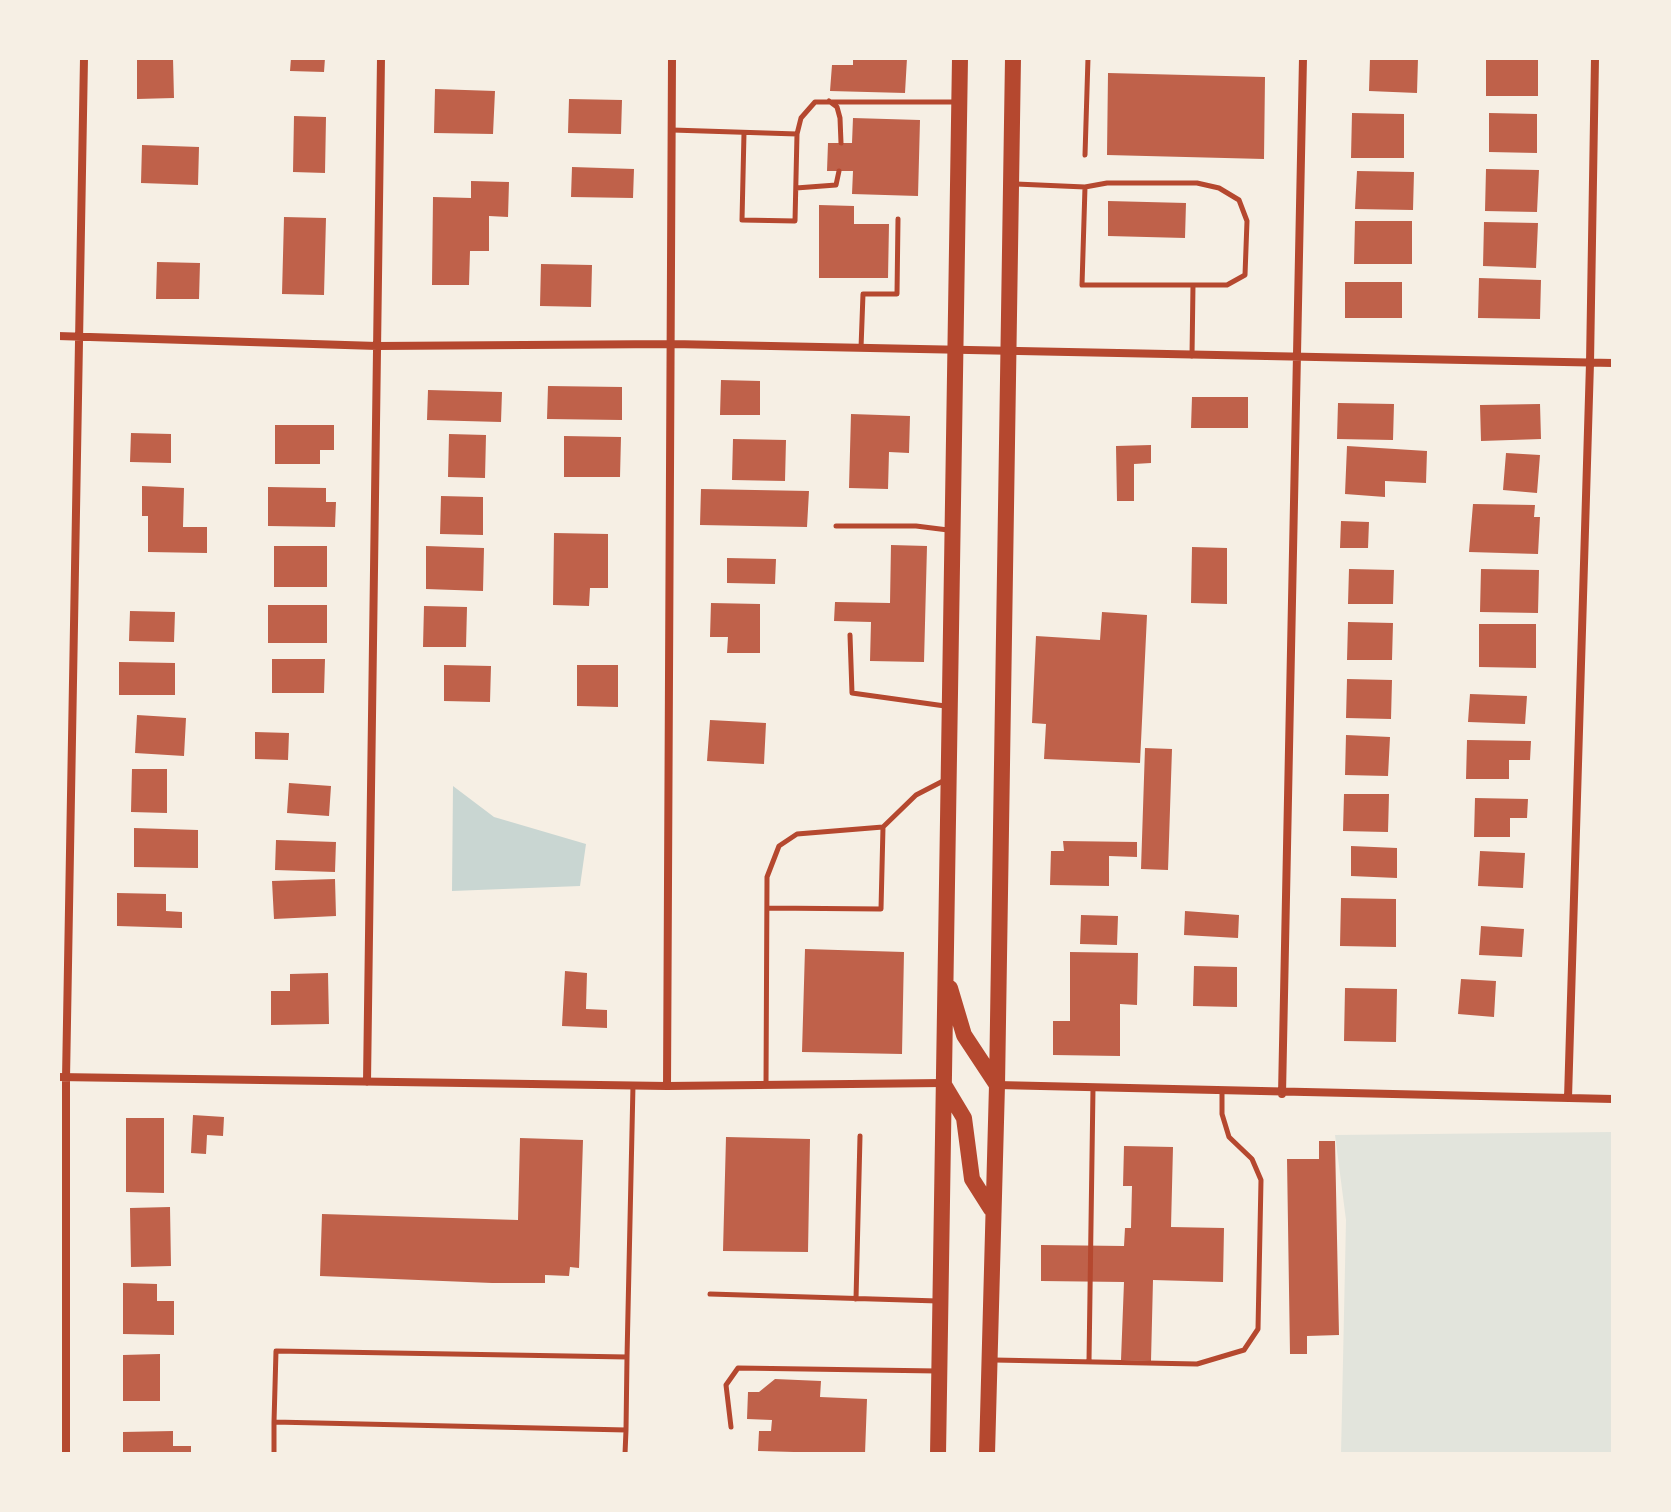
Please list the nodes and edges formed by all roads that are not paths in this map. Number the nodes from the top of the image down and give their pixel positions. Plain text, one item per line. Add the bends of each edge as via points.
1 (84, 58) edge
2 (381, 58) edge
3 (672, 58) edge
4 (960, 58) edge
5 (1013, 58) edge
6 (1088, 58) edge
7 (1303, 58) edge
8 (1595, 58) edge
9 (828, 100) junction
10 (960, 102) junction
11 (672, 130) junction
12 (744, 133) junction
13 (797, 134) junction
14 (841, 143) dead end
15 (1085, 155) dead end
16 (839, 171) dead end
17 (1011, 184) junction
18 (1085, 187) junction
19 (796, 188) junction
20 (898, 219) dead end
21 (1193, 285) junction
22 (58, 336) edge
23 (79, 337) junction
24 (672, 344) junction
25 (377, 346) junction
26 (861, 349) junction
27 (956, 351) junction
28 (1008, 352) junction
29 (1192, 356) junction
30 (1296, 359) junction
31 (1590, 363) junction
32 (1613, 363) edge
33 (836, 526) dead end
34 (953, 530) junction
35 (850, 635) dead end
36 (950, 706) junction
37 (948, 778) junction
38 (883, 827) junction
39 (767, 908) junction
40 (945, 972) junction
41 (62, 1078) edge
42 (367, 1082) junction
43 (943, 1083) junction
44 (633, 1085) junction
45 (766, 1085) junction
46 (997, 1085) junction
47 (667, 1086) junction
48 (1093, 1088) junction
49 (1222, 1092) junction
50 (1282, 1094) junction
51 (1568, 1098) junction
52 (1613, 1099) edge
53 (860, 1136) dead end
54 (991, 1209) junction
55 (710, 1294) dead end
56 (856, 1299) junction
57 (939, 1301) junction
58 (627, 1357) junction
59 (990, 1360) junction
60 (1089, 1361) junction
61 (938, 1371) junction
62 (274, 1422) junction
63 (731, 1427) dead end
64 (626, 1430) junction
65 (66, 1454) edge
66 (274, 1454) edge
67 (625, 1454) edge
68 (938, 1454) edge
69 (987, 1454) edge

1 - 23 street
2 - 25 street
3 - 11 street
4 - 10 main road
5 - 17 main road
6 - 15 lane
7 - 30 street
8 - 31 street
9 - 10 lane
9 - 13 lane via 815,102 801,118
9 - 14 lane via 837,107
10 - 27 main road
11 - 12 lane
11 - 24 street
12 - 13 lane
12 - 19 lane via 742,220 795,221
13 - 19 lane
16 - 19 lane via 836,185
17 - 18 lane
17 - 28 main road
18 - 21 lane via 1082,285
18 - 21 lane via 1197,183 1239,200 1247,221 1245,275 1227,285
20 - 26 lane via 897,294 863,294
21 - 29 lane
22 - 23 street
23 - 25 street
23 - 41 street
24 - 25 street
24 - 26 street
24 - 47 street
25 - 42 street
26 - 27 street
27 - 28 street
27 - 34 main road
28 - 29 street
28 - 46 main road
29 - 30 street
30 - 31 street
30 - 50 street
31 - 32 street
31 - 51 street
33 - 34 lane
34 - 36 main road
35 - 36 lane via 852,693
36 - 37 main road
37 - 38 lane via 916,795
37 - 40 main road
38 - 39 lane via 797,834 779,846 767,877
38 - 39 lane via 881,909
39 - 45 lane
40 - 43 main road
40 - 46 main road via 964,1035
41 - 42 street
41 - 65 street
42 - 44 street
43 - 45 street
43 - 54 main road via 964,1118 972,1179
43 - 57 main road
44 - 47 street
44 - 58 lane
45 - 47 street
46 - 48 street
46 - 54 main road
48 - 49 street
48 - 60 lane
49 - 50 street
49 - 60 lane via 1229,1137 1252,1159 1261,1180 1258,1329 1244,1350 1197,1364
50 - 51 street
51 - 52 street
53 - 56 lane
54 - 59 main road
55 - 56 lane
56 - 57 lane
57 - 61 main road
58 - 62 lane via 276,1351
58 - 64 lane
59 - 60 lane
59 - 69 main road
61 - 63 lane via 738,1368 726,1385
61 - 68 main road
62 - 64 lane
62 - 66 lane
64 - 67 lane

